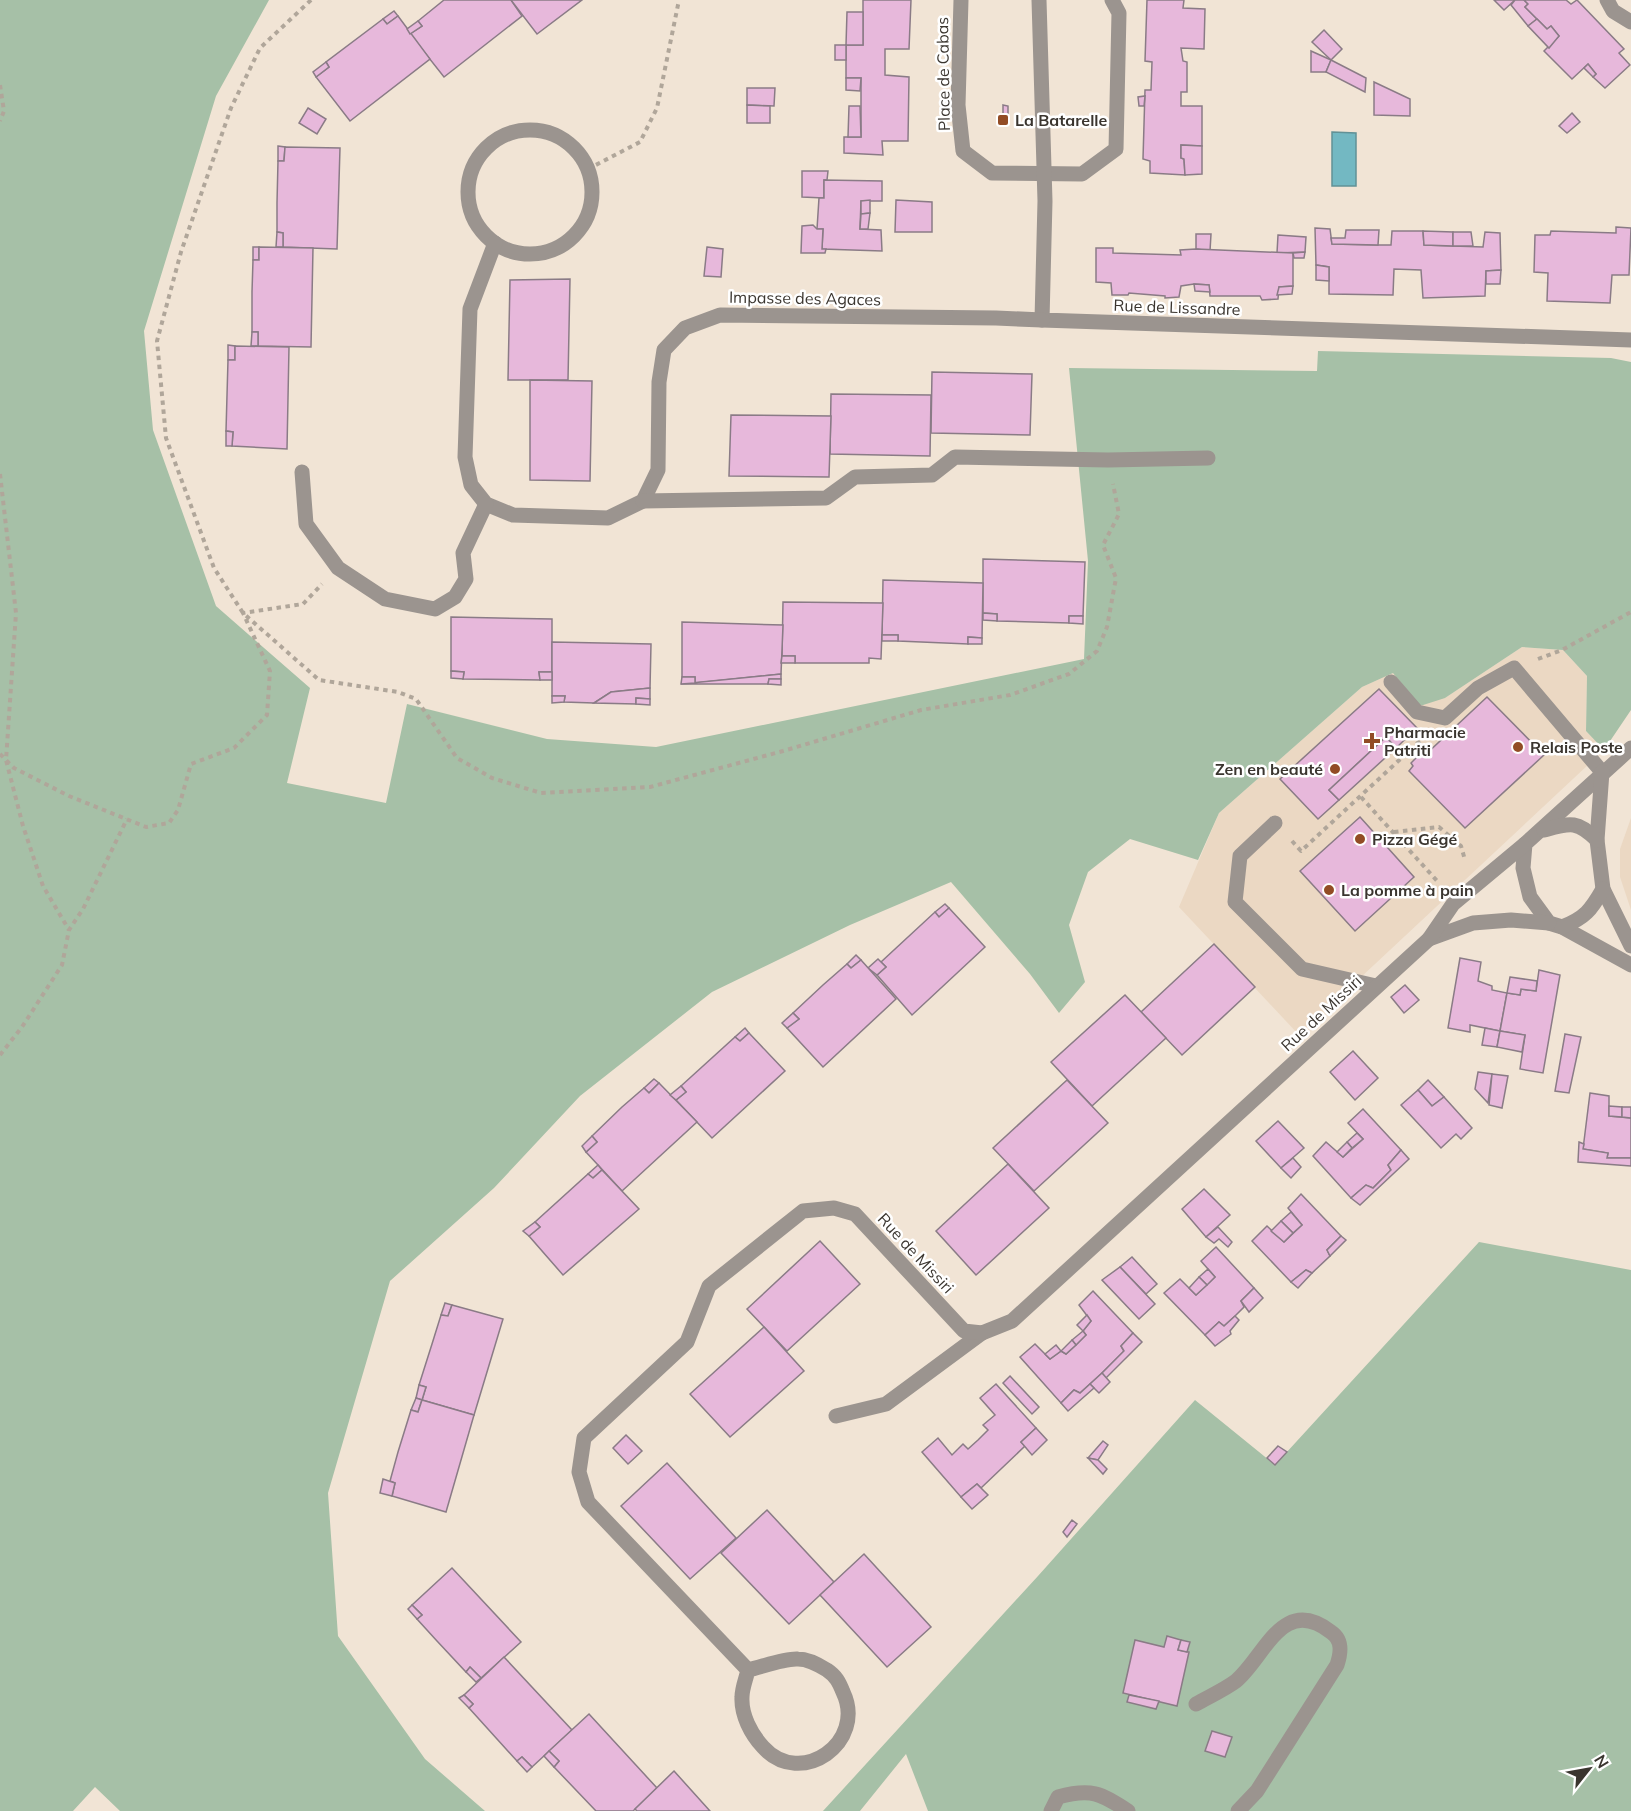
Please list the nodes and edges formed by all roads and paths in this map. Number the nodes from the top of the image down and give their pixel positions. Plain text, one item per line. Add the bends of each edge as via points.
1 (311, 0) edge
2 (679, 0) edge
3 (961, 0) edge
4 (1039, 0) edge
5 (1112, 0) edge
6 (1607, 0) edge
7 (1631, 22) edge
8 (0, 86) edge
9 (0, 122) edge
10 (588, 169) junction
11 (1044, 174) junction
12 (495, 243) junction
13 (1042, 321) junction
14 (1631, 340) edge
15 (1208, 458) dead end
16 (1108, 460) junction
17 (302, 472) dead end
18 (0, 474) edge
19 (643, 501) junction
20 (486, 504) junction
21 (338, 568) junction
22 (1631, 612) edge
23 (243, 614) junction
24 (1514, 668) junction
25 (1391, 682) dead end
26 (1444, 718) junction
27 (1631, 748) edge
28 (0, 754) edge
29 (6, 760) junction
30 (1602, 772) junction
31 (1361, 797) junction
32 (127, 819) junction
33 (1275, 823) joint
34 (1541, 831) junction
35 (1394, 832) junction
36 (1597, 840) junction
37 (1525, 844) junction
38 (1427, 868) dead end
39 (1475, 886) junction
40 (1603, 889) junction
41 (1555, 925) junction
42 (69, 930) junction
43 (1429, 939) junction
44 (1631, 946) edge
45 (1631, 965) edge
46 (1376, 986) junction
47 (0, 1055) edge
48 (982, 1333) junction
49 (836, 1416) dead end
50 (748, 1670) junction
51 (1196, 1704) dead end
52 (1051, 1811) edge
53 (1128, 1811) edge
54 (1238, 1811) edge

1 - 23 path via 260,48 231,108 181,252 157,341 166,438 214,567
2 - 10 path via 657,108 640,142
3 - 11 street, Place de Cabas via 958,105 963,151 992,173
4 - 11 street
5 - 11 street, Place de Cabas via 1119,13 1116,149 1082,174
6 - 7 street via 1613,11
8 - 9 path via 4,111
10 - 12 street via 592,193 589,212 579,231 560,246 540,254 515,252
10 - 12 street via 573,147 555,135 538,130 516,131 495,140 480,155 470,175 468,195 473,216
11 - 13 street
12 - 20 street via 470,309 465,446 471,485
13 - 14 street, Rue de Lissandre
13 - 19 street, Impasse des Agaces via 720,315 685,328 664,350 659,382 658,470
15 - 16 street
16 - 19 street via 954,457 932,475 855,477 826,498
16 - 23 path via 1119,514 1103,545 1116,578 1107,627 1097,651 1069,675 1010,695 921,710 650,787 542,793 492,778 457,758 416,699 398,692 319,680
17 - 21 street via 306,524
18 - 29 path via 16,613
19 - 20 street via 608,518 513,515
20 - 21 street via 463,553 466,579 455,597 435,609 385,599
21 - 23 path via 303,604
22 - 24 path via 1562,650
23 - 32 path via 270,671 267,715 234,748 191,764 178,810 169,823 147,827
24 - 26 street via 1478,688
24 - 30 street
25 - 26 street via 1417,712
26 - 31 path
27 - 30 street
28 - 29 path
29 - 32 path via 60,792
29 - 42 path via 43,886
30 - 34 street
30 - 36 street
31 - 33 path via 1301,851
31 - 35 path
32 - 42 path
33 - 46 street via 1239,856 1235,902 1302,969
34 - 36 street via 1566,824 1584,827
34 - 37 street
35 - 38 path
35 - 39 path via 1439,827 1461,846
36 - 40 street
37 - 39 street, Rue de Missiri
37 - 41 street via 1523,868 1530,897
39 - 43 street, Rue de Missiri via 1453,904
40 - 41 street via 1579,921
40 - 44 street
41 - 43 street, Rue de Missiri via 1511,920 1473,923
41 - 45 street
42 - 47 path via 62,965
43 - 46 street, Rue de Missiri
46 - 48 street, Rue de Missiri via 1012,1321
48 - 49 street via 886,1404
48 - 50 street, Rue de Missiri via 964,1331 855,1214 834,1208 803,1211 709,1286 687,1342 584,1438 579,1472 588,1502
50 - 50 street via 742,1698 746,1722 771,1756 793,1765 816,1761 834,1749 844,1734 849,1715 836,1676 816,1664 797,1659
51 - 54 street via 1236,1681 1275,1632 1299,1620 1323,1625 1335,1634 1342,1651 1337,1665 1257,1791
52 - 53 street via 1058,1797 1078,1792 1104,1795

